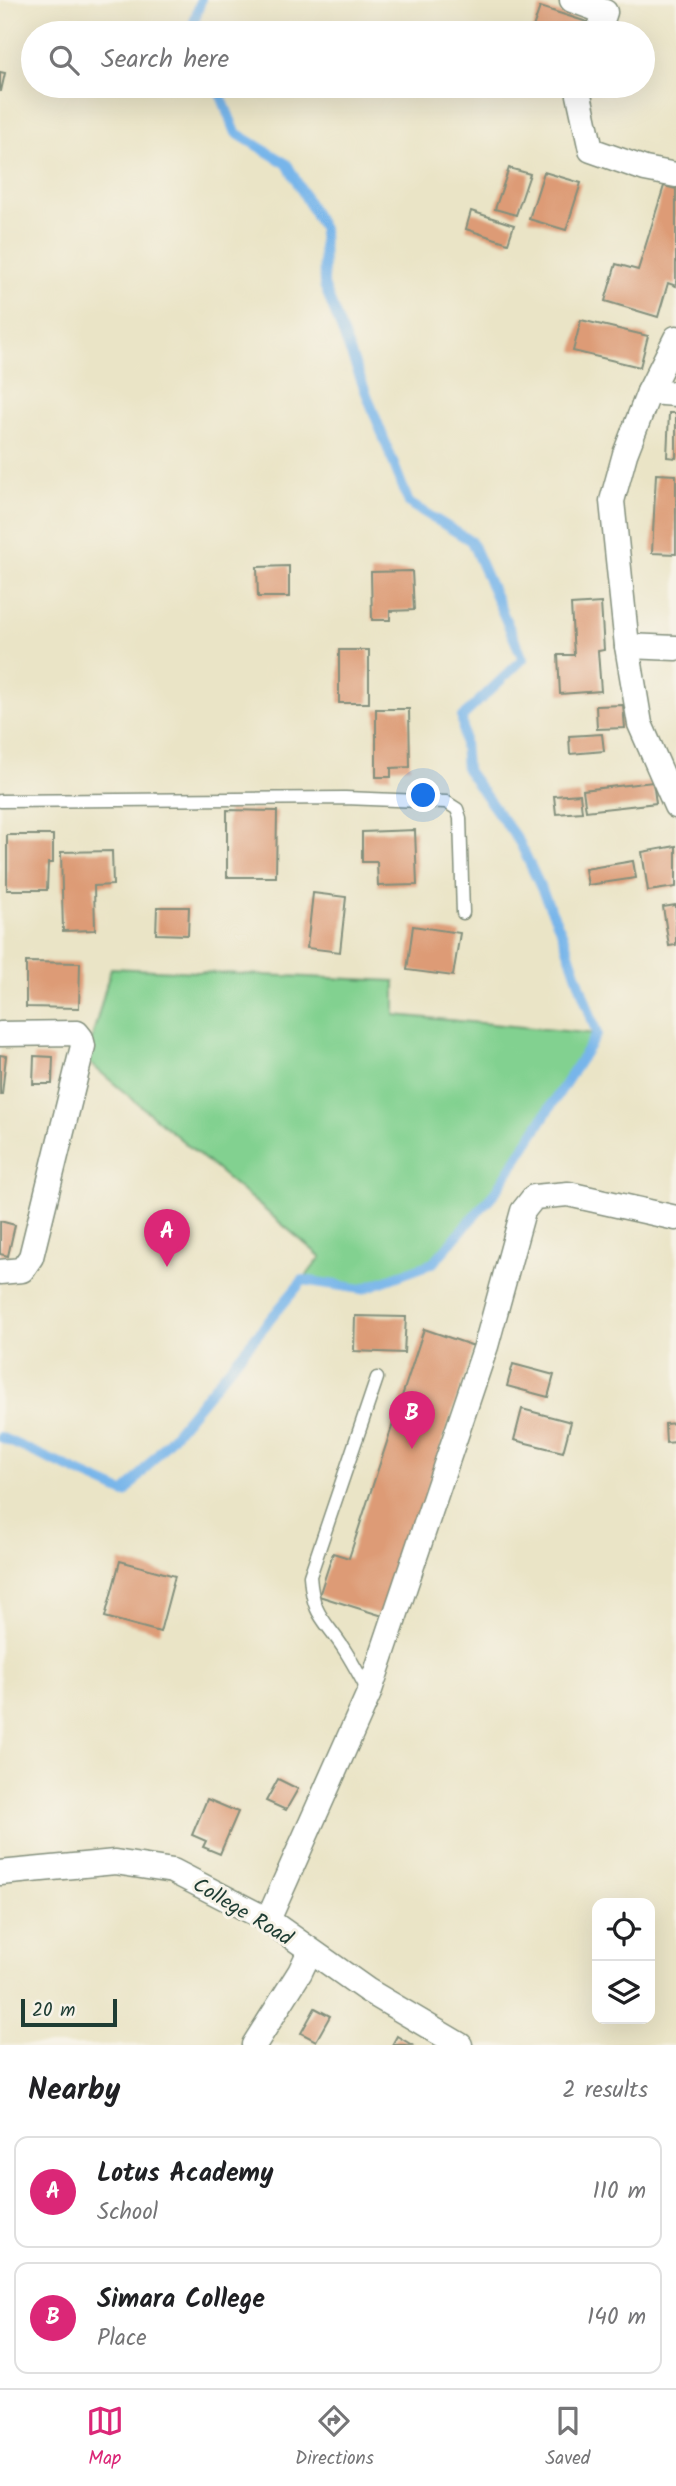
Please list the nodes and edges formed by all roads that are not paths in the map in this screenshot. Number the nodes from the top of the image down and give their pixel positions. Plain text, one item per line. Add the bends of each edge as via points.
1 (572, 0) edge
2 (602, 21) edge
3 (580, 98) edge
4 (676, 175) edge
5 (676, 338) edge
6 (649, 392) junction
7 (676, 394) edge
8 (626, 646) junction
9 (676, 648) edge
10 (0, 801) edge
11 (676, 806) edge
12 (463, 912) dead end
13 (0, 1034) edge
14 (676, 1218) edge
15 (0, 1272) edge
16 (377, 1378) dead end
17 (369, 1693) junction
18 (0, 1873) edge
19 (268, 1920) junction
20 (310, 1951) junction
21 (254, 2045) edge
22 (460, 2045) edge

1 - 2 street via 605,12
3 - 4 street via 591,150
5 - 6 street
6 - 7 street
6 - 8 street via 612,501
8 - 9 street
8 - 11 street via 640,724
10 - 12 lane via 345,798 446,802 457,809 460,818
13 - 15 street via 77,1033 83,1046 32,1257 22,1270
14 - 17 street via 568,1194 534,1197 523,1211 482,1358
16 - 17 lane via 310,1576 318,1615 344,1648
17 - 19 street
18 - 19 street, College Road via 115,1861 150,1866 173,1871
19 - 20 street, College Road
20 - 21 street
20 - 22 street, College Road

